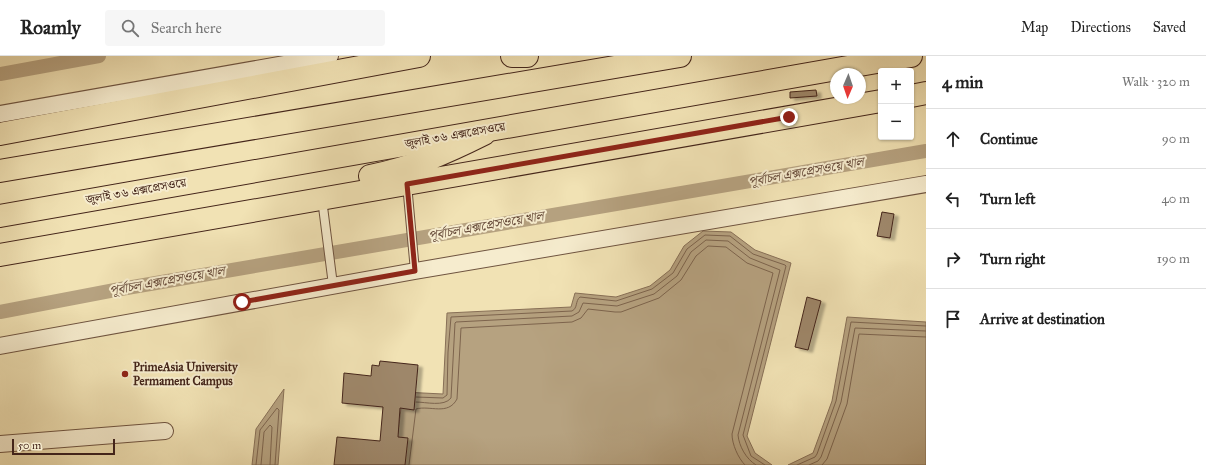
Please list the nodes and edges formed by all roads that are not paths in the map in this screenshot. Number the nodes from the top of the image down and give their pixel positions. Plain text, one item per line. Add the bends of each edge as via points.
1 (330, 56) edge
2 (419, 56) edge
3 (512, 56) edge
4 (527, 56) edge
5 (680, 56) edge
6 (911, 56) edge
7 (926, 93) edge
8 (914, 95) edge
9 (878, 102) edge
10 (0, 114) edge
11 (496, 128) junction
12 (0, 134) edge
13 (0, 171) edge
14 (407, 184) junction
15 (926, 184) edge
16 (322, 198) junction
17 (0, 216) edge
18 (183, 222) junction
19 (0, 254) edge
20 (415, 271) junction
21 (333, 285) junction
22 (0, 346) edge
23 (166, 431) dead end
24 (0, 444) edge

1 - 10 street
2 - 12 main road
3 - 4 main road
5 - 13 main road
6 - 11 main road, জুলাই ৩৬ এক্সপ্রেসওয়ে
7 - 8 main road
9 - 14 main road
11 - 17 main road, জুলাই ৩৬ এক্সপ্রেসওয়ে
11 - 18 main road via 444,154 392,172 228,202 198,211
14 - 16 main road
14 - 20 lane
15 - 20 street
16 - 18 main road
16 - 21 lane
18 - 19 main road
20 - 21 street
21 - 22 street
23 - 24 street

